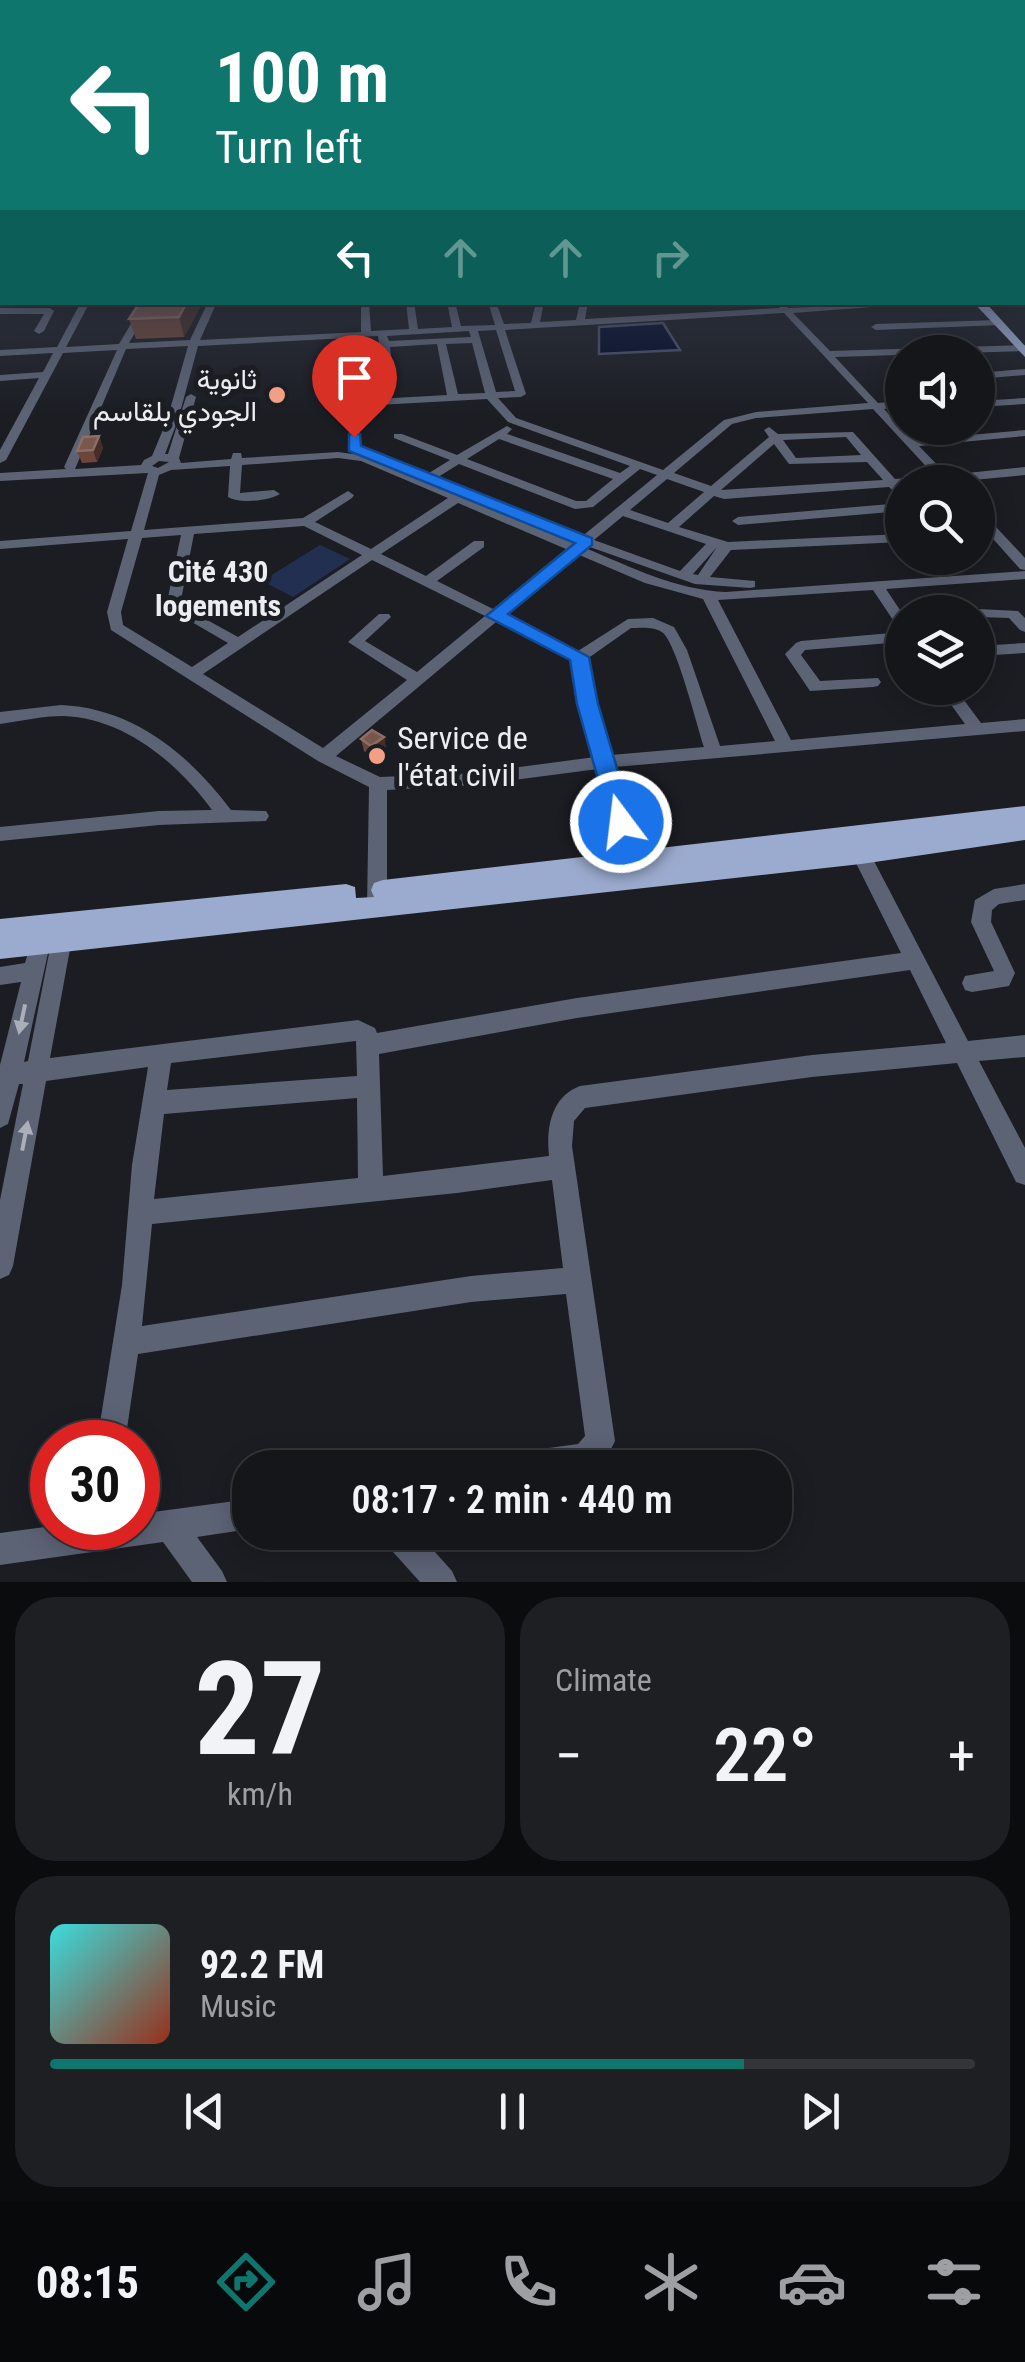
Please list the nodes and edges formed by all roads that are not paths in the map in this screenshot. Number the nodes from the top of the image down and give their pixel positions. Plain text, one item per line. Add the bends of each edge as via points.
1 (84, 305) edge
2 (148, 305) edge
3 (212, 305) edge
4 (224, 305) edge
5 (365, 305) edge
6 (410, 305) edge
7 (452, 305) edge
8 (493, 305) edge
9 (540, 305) edge
10 (583, 305) edge
11 (839, 305) edge
12 (892, 305) edge
13 (981, 305) edge
14 (989, 305) edge
15 (782, 306) edge
16 (854, 307) junction
17 (0, 311) edge
18 (580, 322) junction
19 (997, 323) junction
20 (535, 325) junction
21 (499, 327) junction
22 (876, 327) junction
23 (457, 329) junction
24 (414, 330) junction
25 (40, 331) dead end
26 (366, 332) junction
27 (381, 332) junction
28 (352, 334) junction
29 (474, 334) junction
30 (885, 335) edge
31 (200, 342) junction
32 (441, 342) junction
33 (384, 344) junction
34 (123, 346) junction
35 (1024, 348) edge
36 (995, 349) edge
37 (60, 350) junction
38 (885, 352) edge
39 (0, 353) edge
40 (828, 354) junction
41 (387, 365) dead end
42 (1025, 372) edge
43 (46, 375) junction
44 (995, 375) edge
45 (0, 378) edge
46 (453, 397) junction
47 (492, 398) junction
48 (1025, 401) edge
49 (356, 403) junction
50 (995, 403) edge
51 (885, 405) edge
52 (878, 406) junction
53 (885, 414) edge
54 (756, 415) junction
55 (512, 420) junction
56 (1025, 433) edge
57 (500, 435) junction
58 (398, 436) dead end
59 (995, 436) edge
60 (775, 437) junction
61 (913, 445) edge
62 (354, 448) junction
63 (869, 458) junction
64 (237, 459) junction
65 (0, 460) edge
66 (456, 461) junction
67 (174, 462) junction
68 (152, 464) junction
69 (638, 465) junction
70 (931, 465) edge
71 (70, 467) junction
72 (1025, 471) edge
73 (0, 474) edge
74 (665, 474) junction
75 (885, 475) edge
76 (995, 475) edge
77 (622, 478) junction
78 (426, 480) junction
79 (885, 483) edge
80 (718, 493) junction
81 (274, 494) dead end
82 (348, 496) dead end
83 (455, 498) junction
84 (885, 508) edge
85 (621, 511) junction
86 (738, 520) junction
87 (306, 522) junction
88 (670, 528) junction
89 (188, 530) junction
90 (138, 534) junction
91 (885, 539) edge
92 (995, 540) edge
93 (480, 544) dead end
94 (0, 545) edge
95 (581, 545) junction
96 (720, 545) junction
97 (750, 546) junction
98 (370, 553) junction
99 (1025, 565) edge
100 (1025, 575) edge
101 (683, 576) junction
102 (700, 581) junction
103 (427, 582) junction
104 (877, 586) junction
105 (709, 597) junction
106 (885, 598) edge
107 (995, 613) edge
108 (496, 616) junction
109 (384, 617) dead end
110 (1025, 627) edge
111 (885, 639) edge
112 (237, 642) junction
113 (1025, 648) edge
114 (995, 650) edge
115 (579, 657) junction
116 (191, 675) junction
117 (419, 680) junction
118 (873, 682) dead end
119 (959, 705) edge
120 (0, 718) edge
121 (1025, 724) edge
122 (977, 729) junction
123 (784, 745) junction
124 (714, 752) junction
125 (324, 758) junction
126 (605, 762) junction
127 (378, 784) junction
128 (226, 815) junction
129 (260, 816) dead end
130 (1022, 826) edge
131 (0, 834) edge
132 (856, 845) junction
133 (635, 869) junction
134 (1025, 892) edge
135 (376, 898) junction
136 (0, 930) edge
137 (52, 933) junction
138 (0, 948) edge
139 (915, 960) junction
140 (32, 972) junction
141 (0, 976) edge
142 (972, 982) dead end
143 (370, 1045) junction
144 (1025, 1046) edge
145 (964, 1051) junction
146 (162, 1054) junction
147 (36, 1071) junction
148 (5, 1075) edge
149 (369, 1086) junction
150 (153, 1103) junction
151 (0, 1116) edge
152 (1015, 1133) edge
153 (562, 1166) junction
154 (1025, 1173) edge
155 (371, 1188) junction
156 (142, 1213) junction
157 (0, 1266) edge
158 (576, 1280) junction
159 (127, 1342) junction
160 (114, 1420) edge
161 (592, 1450) edge
162 (232, 1517) edge
163 (171, 1527) junction
164 (160, 1528) edge
165 (30, 1544) edge
166 (0, 1549) edge
167 (412, 1550) edge
168 (211, 1582) edge
169 (441, 1582) edge

1 - 37 street
2 - 34 street
3 - 31 street
4 - 31 street
5 - 26 street
6 - 24 street
7 - 23 street
8 - 21 street
9 - 20 street
10 - 18 street
11 - 15 street
11 - 16 street
12 - 16 street
13 - 19 main road
14 - 35 main road
15 - 18 street
15 - 40 street
16 - 22 street
17 - 25 street via 50,311
18 - 20 street
19 - 22 street
19 - 35 main road
20 - 21 street
21 - 29 street
21 - 47 street via 522,394
22 - 30 street
23 - 24 street
23 - 29 street
24 - 27 street
26 - 27 street
26 - 28 street
27 - 33 street
28 - 31 street
28 - 49 street
29 - 32 street
29 - 47 street
31 - 34 street
31 - 67 street
31 - 68 street
32 - 33 street
32 - 46 street
33 - 41 street
34 - 37 street
34 - 71 street
35 - 36 street
37 - 39 street
37 - 43 street
38 - 40 street
40 - 52 street
42 - 44 street
43 - 45 street
43 - 65 street
46 - 47 street
46 - 49 street
47 - 55 street
48 - 50 street
49 - 62 street
51 - 52 street
52 - 53 street
52 - 54 street
54 - 60 street
54 - 74 street via 728,422
55 - 57 street
55 - 69 street
56 - 59 street
57 - 66 street
57 - 77 street
58 - 66 street
60 - 63 street via 849,434
60 - 63 street via 793,462
60 - 80 street
61 - 70 street
62 - 64 street
62 - 78 street
63 - 75 street
64 - 67 street
64 - 78 street via 352,456
64 - 81 street via 234,497
66 - 77 street via 575,505 588,504
66 - 78 street
67 - 68 street
68 - 71 street
68 - 73 street
68 - 90 street
69 - 74 street
69 - 77 street
71 - 73 street
72 - 76 street
74 - 80 street
74 - 85 street
78 - 83 street
78 - 95 street
79 - 80 street
80 - 86 street
80 - 88 street
82 - 87 street
83 - 95 street
83 - 98 street
84 - 86 street
85 - 88 street
85 - 95 street
86 - 97 street
87 - 89 street
87 - 98 street
88 - 96 street
89 - 90 street
89 - 112 street via 173,608
90 - 94 street
90 - 116 street via 113,620
91 - 97 street
92 - 99 street
93 - 103 street
95 - 101 street
95 - 105 street via 680,591
95 - 108 street
96 - 97 street
96 - 101 street
96 - 102 street
98 - 103 street
98 - 112 street
99 - 102 street via 783,583
100 - 104 street
101 - 102 street
103 - 108 street
104 - 105 street
104 - 106 street
105 - 123 street
107 - 110 street via 1013,614
108 - 115 street
108 - 117 street
109 - 117 street via 355,642
111 - 118 street via 802,646 793,654 816,686
112 - 116 street
113 - 114 street
115 - 124 street via 628,624 669,630
115 - 126 street
116 - 125 street
117 - 125 street
119 - 122 street
120 - 128 street via 68,710 100,715 177,760 202,780
121 - 122 street
122 - 123 street
123 - 124 street
124 - 126 street
125 - 127 street
126 - 127 street
126 - 133 street
127 - 135 street
128 - 129 street
128 - 131 street
130 - 132 main road
132 - 133 main road
132 - 139 street
133 - 135 main road
134 - 142 street via 982,906 981,922 1005,973
135 - 137 main road
136 - 137 main road
137 - 138 main road
137 - 140 street
137 - 147 street
139 - 143 street
139 - 145 street
140 - 141 street
140 -> 148 street
143 - 146 street via 358,1030
143 - 149 street
144 - 145 street
145 - 152 street
145 - 153 street via 580,1097 561,1118
146 - 147 street
146 - 150 street
147 - 148 street
157 -> 147 street
148 - 151 street
149 - 150 street
149 - 155 street
150 - 156 street
152 - 154 street
153 - 155 street
153 - 158 street
155 - 156 street
156 - 159 street
158 - 159 street via 471,1289
158 - 161 street via 600,1440
159 - 160 street
162 - 163 street
163 - 164 street
163 - 168 street
165 - 166 street
167 - 169 street

